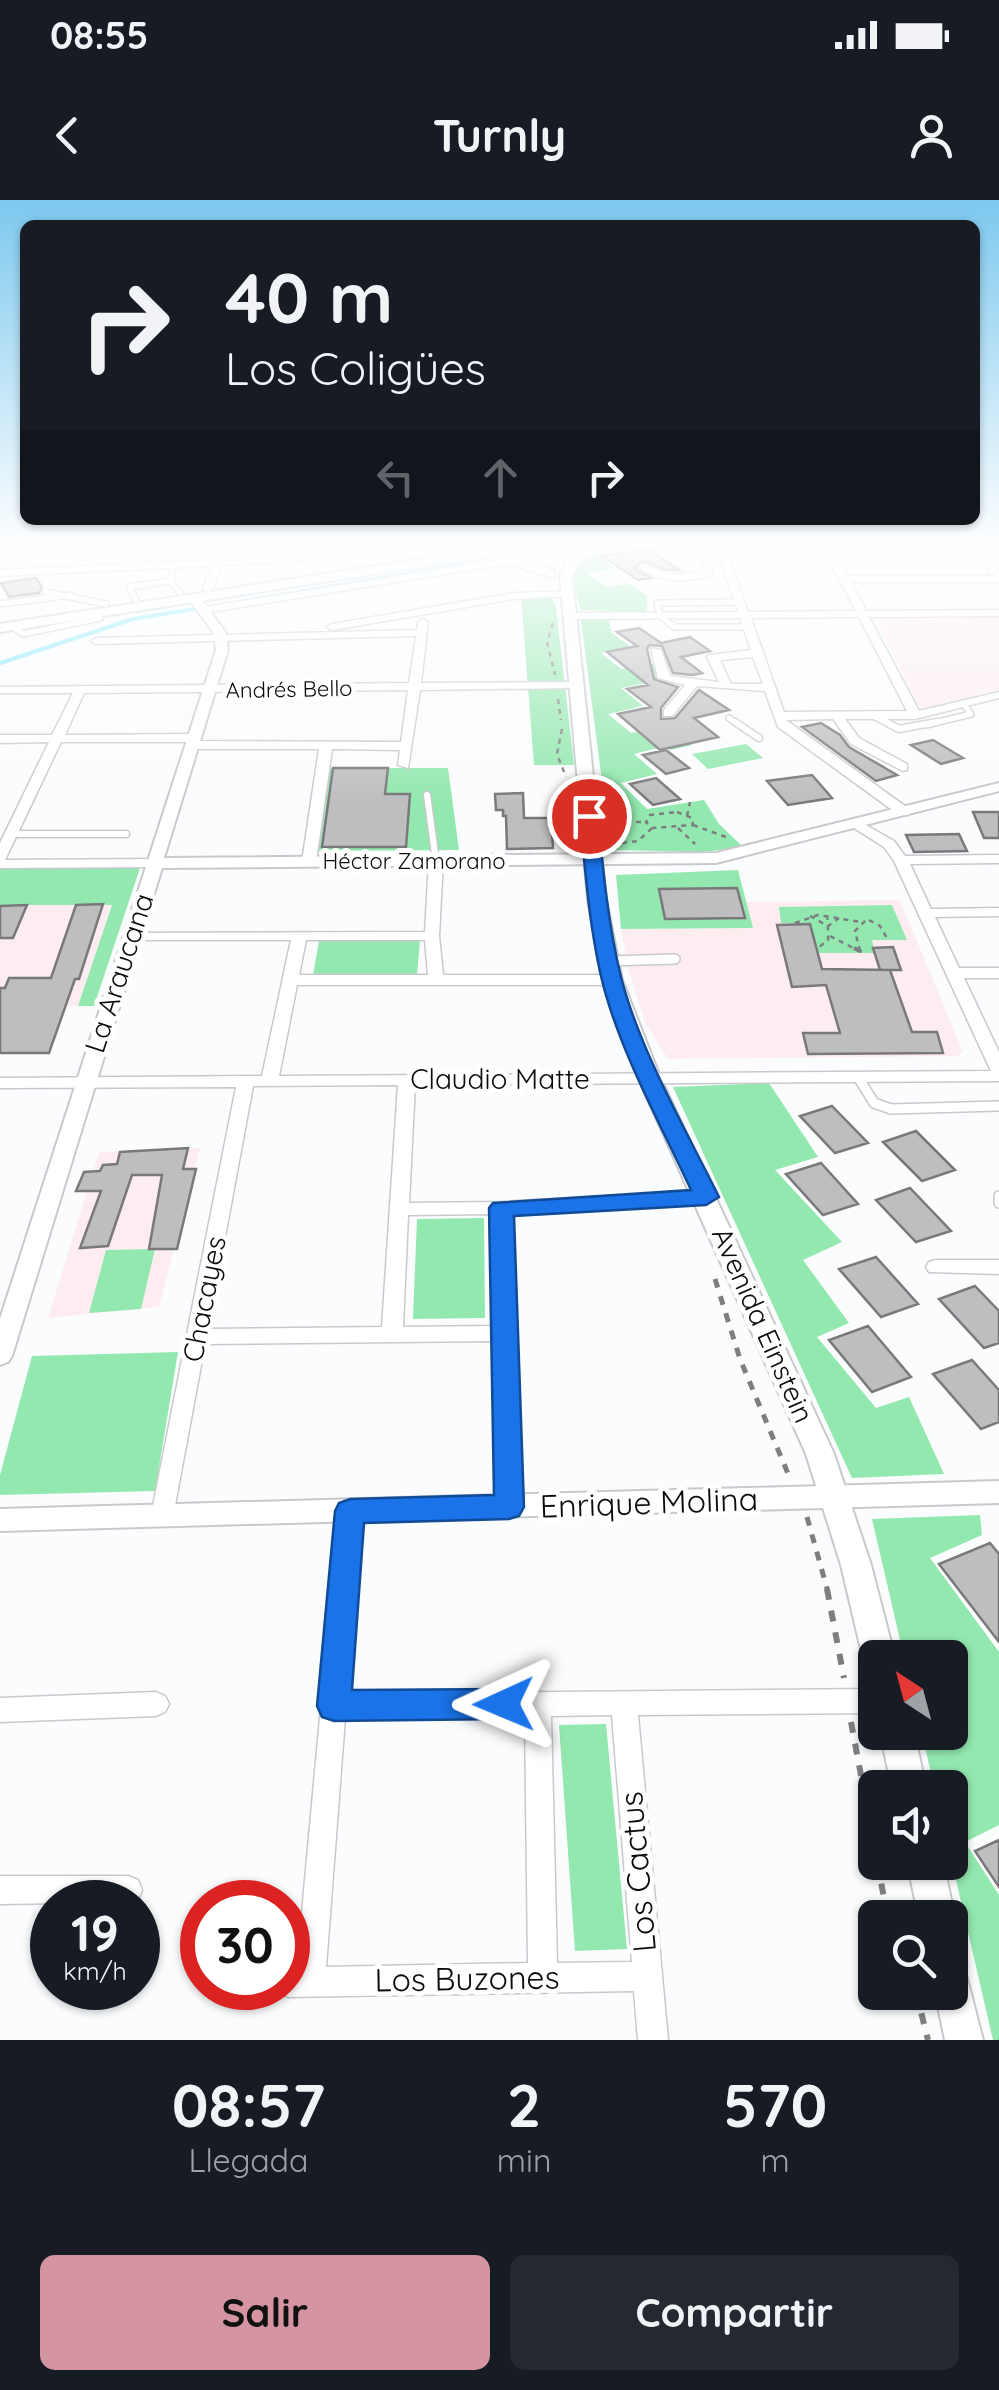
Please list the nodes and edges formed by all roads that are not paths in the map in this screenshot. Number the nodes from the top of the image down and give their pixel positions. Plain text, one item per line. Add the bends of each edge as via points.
1 (214, 630) edge
2 (317, 630) edge
3 (422, 630) edge
4 (572, 630) edge
5 (750, 630) edge
6 (870, 630) edge
7 (422, 633) junction
8 (263, 639) junction
9 (222, 640) junction
10 (96, 641) dead end
11 (656, 650) dead end
12 (758, 654) junction
13 (693, 683) junction
14 (578, 685) junction
15 (725, 686) junction
16 (414, 687) junction
17 (771, 688) junction
18 (0, 690) edge
19 (80, 690) junction
20 (210, 690) junction
21 (999, 695) edge
22 (964, 705) junction
23 (668, 713) dead end
24 (915, 715) junction
25 (780, 716) junction
26 (837, 716) junction
27 (730, 718) dead end
28 (875, 718) junction
29 (57, 738) junction
30 (759, 738) dead end
31 (0, 739) edge
32 (193, 742) junction
33 (326, 746) junction
34 (406, 746) junction
35 (404, 765) dead end
36 (903, 767) dead end
37 (999, 787) edge
38 (427, 795) dead end
39 (904, 812) junction
40 (859, 824) junction
41 (11, 834) junction
42 (126, 834) dead end
43 (995, 852) edge
44 (592, 853) junction
45 (0, 860) edge
46 (902, 860) junction
47 (436, 861) junction
48 (154, 862) junction
49 (309, 862) junction
50 (999, 912) edge
51 (928, 913) junction
52 (132, 936) junction
53 (299, 936) junction
54 (432, 936) junction
55 (675, 959) dead end
56 (609, 970) junction
57 (999, 973) edge
58 (956, 974) junction
59 (290, 980) junction
60 (436, 982) junction
61 (999, 1073) edge
62 (649, 1077) junction
63 (858, 1077) junction
64 (407, 1080) junction
65 (246, 1081) junction
66 (269, 1081) junction
67 (86, 1082) junction
68 (0, 1083) edge
69 (999, 1106) edge
70 (706, 1197) junction
71 (502, 1208) junction
72 (399, 1209) junction
73 (936, 1267) dead end
74 (999, 1267) edge
75 (504, 1334) junction
76 (392, 1335) junction
77 (197, 1337) junction
78 (0, 1356) edge
79 (999, 1492) edge
80 (836, 1498) junction
81 (509, 1507) junction
82 (350, 1511) junction
83 (162, 1516) junction
84 (0, 1520) edge
85 (874, 1640) edge
86 (858, 1701) edge
87 (624, 1703) junction
88 (156, 1704) dead end
89 (538, 1704) junction
90 (334, 1706) junction
91 (0, 1710) edge
92 (0, 1890) edge
93 (30, 1890) edge
94 (310, 1895) edge
95 (647, 1976) junction
96 (543, 1977) junction
97 (310, 1982) edge
98 (957, 2010) edge
99 (652, 2040) edge
100 (964, 2040) edge

1 - 9 street
2 - 8 street
3 - 7 street
4 - 14 main road, Avenida Einstein
5 - 12 street
6 - 24 street
7 - 8 street
7 - 16 street
8 - 9 street
9 - 10 street
9 - 20 street, La Araucana
11 - 13 street via 662,676
12 - 15 street via 714,656
12 - 17 street
13 - 15 street
13 - 23 street
14 - 16 street, Andrés Bello
14 - 44 main road, Avenida Einstein
15 - 17 street
16 - 20 street, Andrés Bello
16 - 34 street
17 - 25 street
18 - 19 street, Andrés Bello
19 - 20 street, Andrés Bello
19 - 29 street
20 - 32 street, La Araucana
21 - 22 street
22 - 24 street
22 - 28 lane via 971,714 909,729
24 - 28 street
25 - 26 street
25 - 39 street via 789,732
26 - 28 street
26 - 36 street via 856,741
27 - 30 lane
29 - 31 street
29 - 32 street
29 - 41 street
32 - 33 street
32 - 48 street, La Araucana
33 - 34 street
33 - 49 street
34 - 35 street
37 - 39 street, Héctor Zamorano
38 - 47 lane
39 - 40 street, Héctor Zamorano
40 - 44 street, Héctor Zamorano via 716,858
40 - 46 street
41 - 42 lane
41 - 45 street
43 - 46 street
44 - 47 street, Héctor Zamorano
44 - 56 main road, Avenida Einstein
45 - 48 street, Héctor Zamorano
46 - 51 street
47 - 49 street, Héctor Zamorano
47 - 54 street
48 - 49 street, Héctor Zamorano
48 - 52 street, La Araucana
50 - 51 street
51 - 58 street
52 - 53 street
52 - 67 street, La Araucana
53 - 54 street
53 - 59 street
54 - 60 street
55 - 56 lane
56 - 60 street
56 - 62 main road, Avenida Einstein
57 - 58 street
58 - 61 street
59 - 60 street
59 - 66 street
61 - 63 street, Claudio Matte
62 - 63 street, Claudio Matte
62 - 64 street, Claudio Matte
62 - 70 main road, Avenida Einstein
63 - 69 lane via 874,1103 892,1109
64 - 66 street, Claudio Matte
64 - 72 street
65 - 66 street, Claudio Matte
65 - 67 street, Claudio Matte
65 - 77 street, Chacayes
67 - 68 street, Claudio Matte
67 - 78 street, La Araucana
70 - 71 street
70 - 80 main road, Avenida Einstein
71 - 72 street
71 - 75 street
72 - 76 street
73 - 74 street
75 - 76 street
75 - 81 street
76 - 77 street
77 - 83 street, Chacayes
79 - 80 street, Enrique Molina
80 - 81 street, Enrique Molina
80 - 85 main road, Avenida Einstein
81 - 82 street, Enrique Molina
82 - 83 street, Enrique Molina
82 - 90 street
83 - 84 street, Enrique Molina
86 - 87 street
87 - 89 street
87 - 95 street, Los Cactus
88 - 91 street
89 - 90 street
89 - 96 street
90 - 94 street
92 - 93 street
95 - 96 street, Los Buzones
95 - 99 street, Los Cactus
96 - 97 street, Los Buzones
98 - 100 main road

